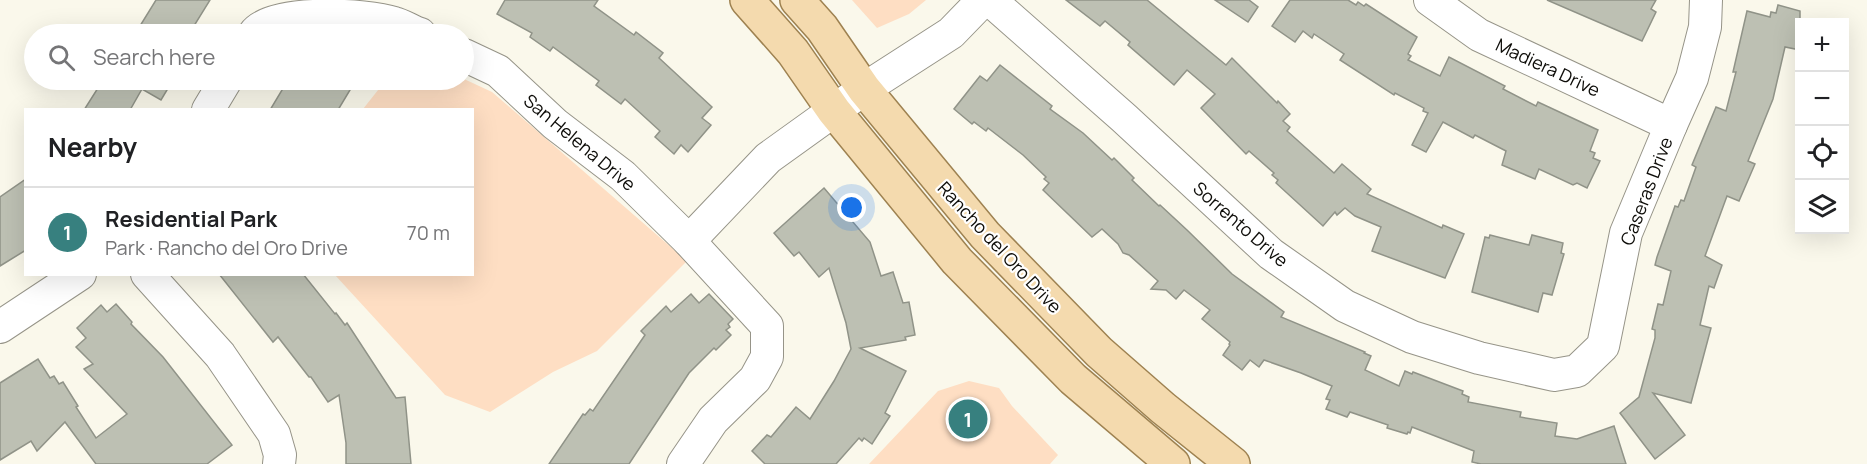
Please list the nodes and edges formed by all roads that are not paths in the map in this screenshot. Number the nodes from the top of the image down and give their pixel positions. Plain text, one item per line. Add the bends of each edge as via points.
1 (747, 0) edge
2 (797, 0) edge
3 (983, 0) edge
4 (990, 0) edge
5 (1430, 0) edge
6 (1706, 0) edge
7 (268, 24) edge
8 (398, 24) edge
9 (474, 60) edge
10 (864, 89) junction
11 (220, 90) edge
12 (209, 108) edge
13 (834, 111) junction
14 (1671, 125) junction
15 (689, 240) junction
16 (77, 276) edge
17 (149, 276) edge
18 (0, 327) edge
19 (1538, 370) joint
20 (279, 464) edge
21 (683, 464) edge
22 (1173, 464) edge
23 (1233, 464) edge

1 - 13 main road, Rancho del Oro Drive via 793,52
2 - 10 main road, Rancho del Oro Drive via 822,28
3 - 10 street via 951,33
4 - 19 street, Sorrento Drive via 1271,254 1345,306 1412,337 1479,358
5 - 14 street, Madiera Drive via 1479,35
6 - 14 street, Caseras Drive via 1705,27 1692,78
7 - 8 street via 343,14
9 - 15 street, San Helena Drive via 498,71 555,124 622,176
10 - 13 street
10 - 23 main road, Rancho del Oro Drive via 948,192 1031,283 1099,352
11 - 12 street
13 - 15 street via 768,158
13 - 22 main road, Rancho del Oro Drive via 927,225 1004,310 1073,379
14 - 19 street, Caseras Drive via 1626,233 1602,346 1577,371 1554,375
15 - 21 street, San Helena Drive via 767,326 767,357 755,379 713,420
16 - 18 street
17 - 20 street via 220,355 274,434

